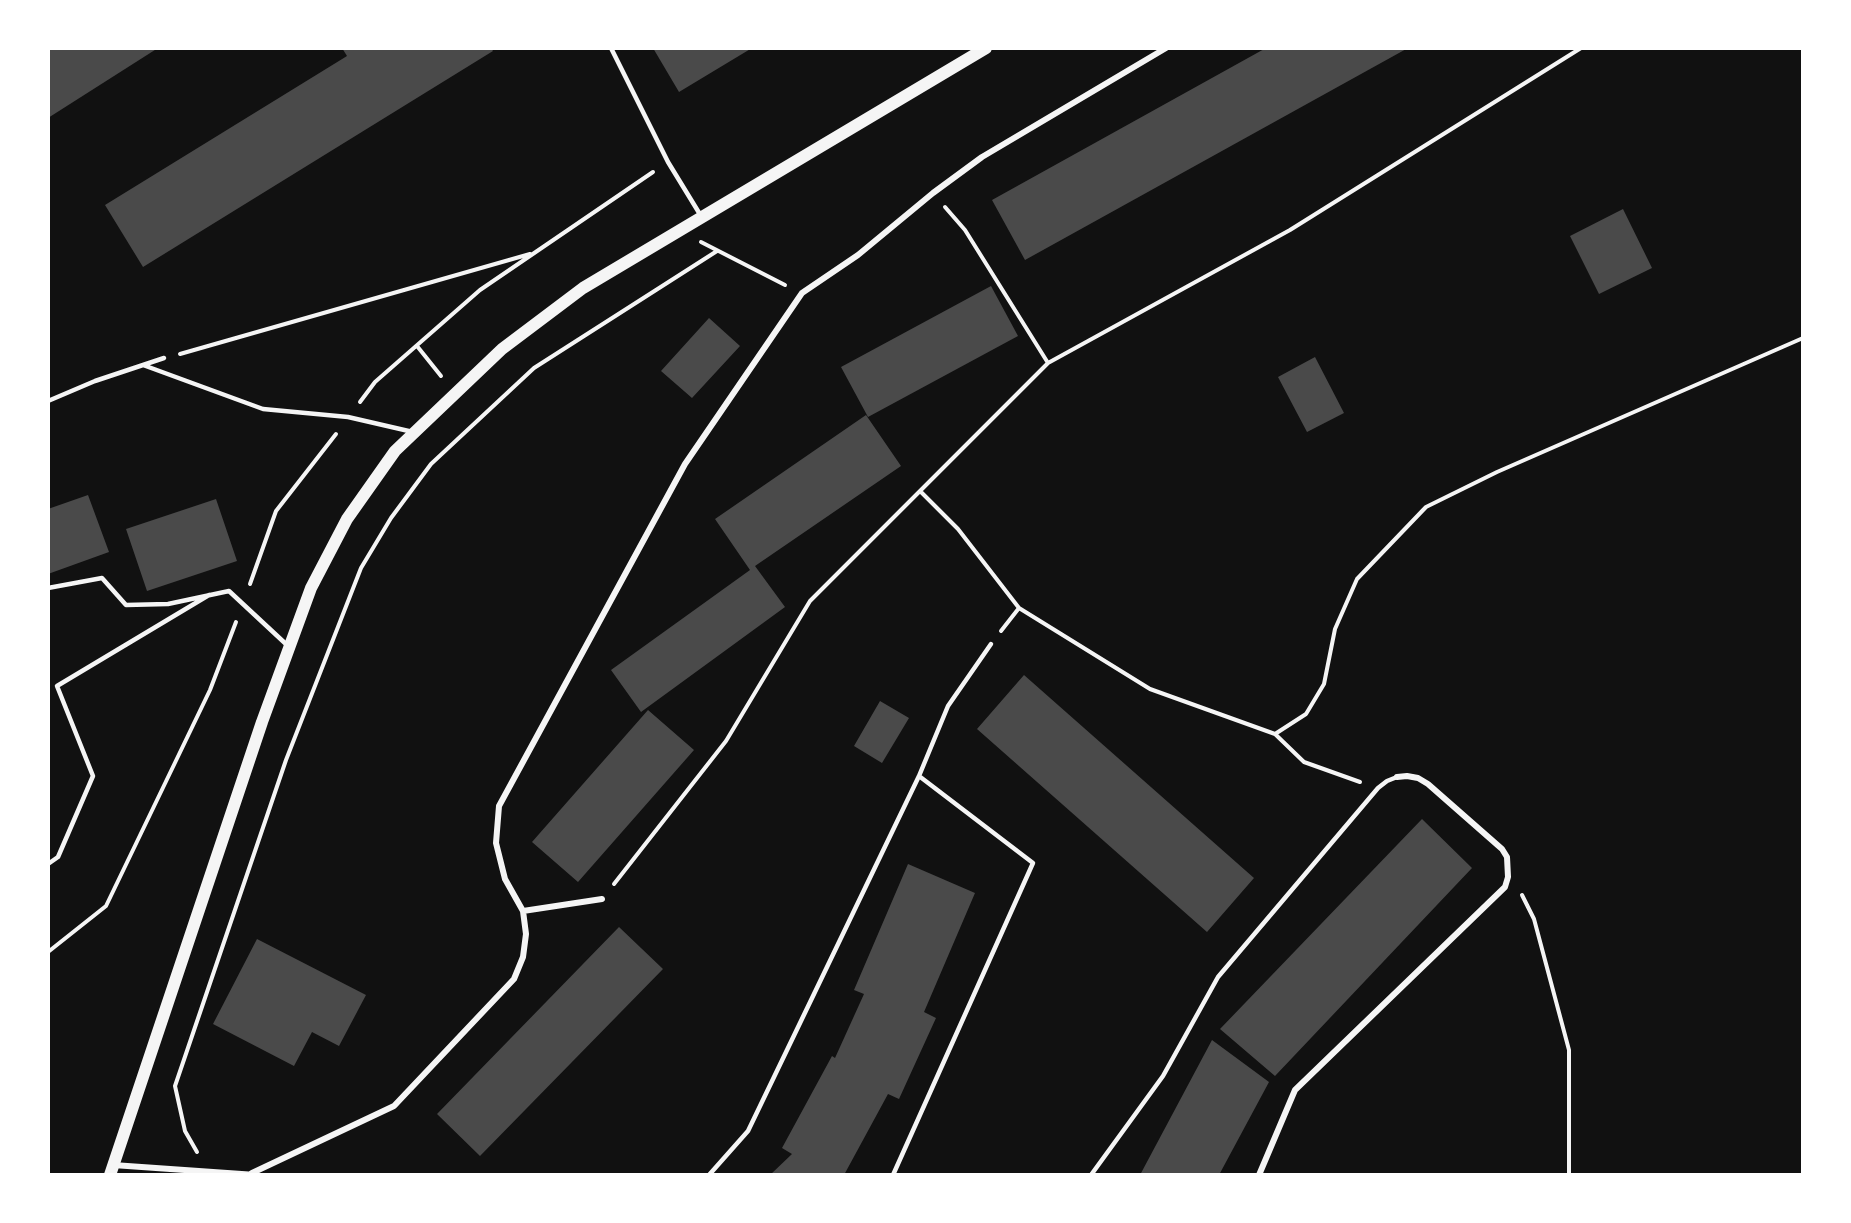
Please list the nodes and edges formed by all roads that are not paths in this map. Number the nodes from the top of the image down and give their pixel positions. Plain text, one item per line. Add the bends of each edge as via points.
1 (611, 48) edge
2 (986, 48) edge
3 (1166, 48) edge
4 (703, 218) junction
5 (164, 358) road end
6 (143, 365) junction
7 (48, 401) edge
8 (414, 433) junction
9 (48, 588) edge
10 (209, 596) junction
11 (991, 644) road end
12 (289, 646) junction
13 (57, 686) junction
14 (48, 687) edge
15 (919, 776) junction
16 (1397, 777) joint
17 (48, 864) edge
18 (602, 899) road end
19 (523, 911) junction
20 (111, 1170) edge
21 (254, 1174) edge
22 (709, 1175) edge
23 (893, 1175) edge
24 (1091, 1175) edge
25 (1260, 1175) edge

1 - 4 lane via 668,162
2 - 4 main road
3 - 19 street via 982,157 858,255 802,293 685,464 499,806 498,852 505,879
4 - 8 main road via 583,288 502,349
5 - 6 lane
6 - 7 lane
6 - 8 lane via 263,409 348,417
8 - 12 main road via 395,451 347,519 310,588
9 - 10 lane via 102,578 126,605 168,604
10 - 12 lane via 230,591
10 - 13 lane
11 - 15 lane via 948,706
12 - 20 main road
13 - 14 lane
13 - 17 lane via 93,776 58,856
15 - 22 lane via 748,1131
15 - 23 lane via 1033,863
16 - 24 lane via 1378,788 1218,977 1163,1076
16 - 25 street via 1418,778 1428,784 1502,849 1509,867 1505,886 1295,1090
18 - 19 street
19 - 21 street via 523,957 514,979 394,1106
20 - 21 street

